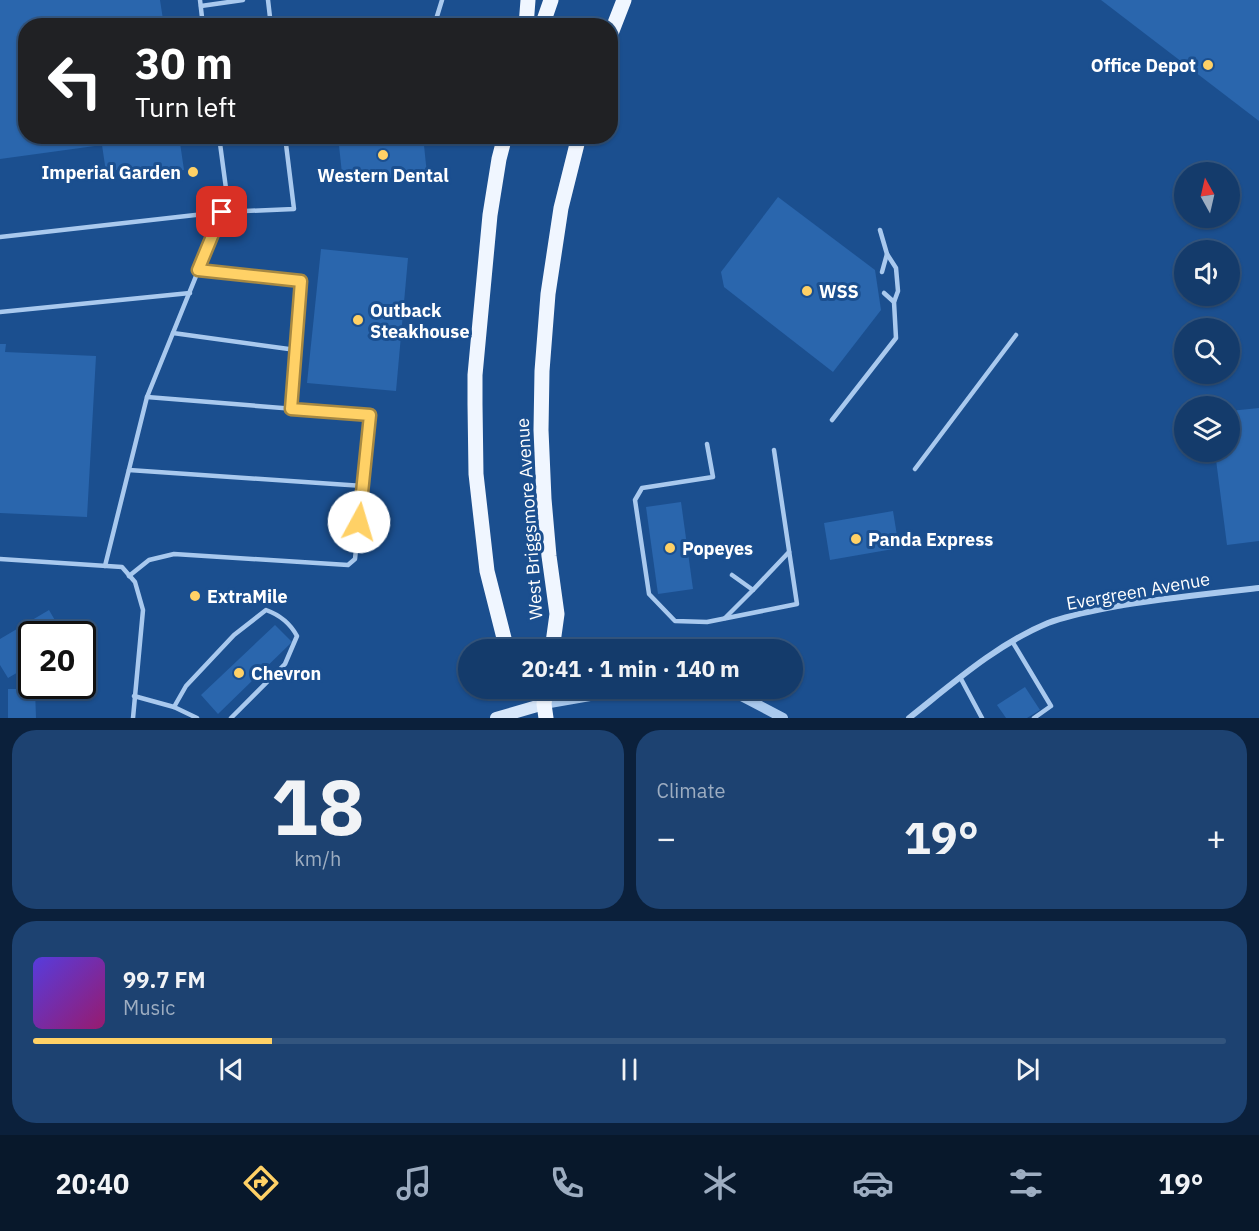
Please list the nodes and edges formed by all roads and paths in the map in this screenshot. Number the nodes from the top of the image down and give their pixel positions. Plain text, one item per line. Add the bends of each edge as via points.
1 (200, 0) edge
2 (243, 0) edge
3 (268, 0) edge
4 (442, 0) edge
5 (528, 0) edge
6 (551, 0) edge
7 (624, 0) edge
8 (201, 6) junction
9 (202, 18) edge
10 (270, 18) edge
11 (436, 18) edge
12 (527, 18) edge
13 (545, 18) edge
14 (617, 18) edge
15 (220, 144) edge
16 (286, 144) edge
17 (502, 144) edge
18 (577, 144) edge
19 (229, 211) junction
20 (222, 212) junction
21 (880, 230) dead end
22 (0, 237) edge
23 (887, 255) junction
24 (198, 270) junction
25 (882, 272) dead end
26 (190, 293) junction
27 (884, 293) dead end
28 (894, 302) junction
29 (0, 312) edge
30 (173, 333) junction
31 (1016, 335) dead end
32 (296, 350) junction
33 (147, 397) junction
34 (291, 409) junction
35 (832, 420) dead end
36 (707, 444) dead end
37 (774, 450) dead end
38 (915, 468) dead end
39 (129, 470) junction
40 (363, 486) junction
41 (789, 552) junction
42 (0, 559) edge
43 (105, 566) junction
44 (732, 575) dead end
45 (129, 576) junction
46 (1259, 588) edge
47 (753, 590) junction
48 (724, 618) junction
49 (504, 639) edge
50 (554, 639) edge
51 (1012, 641) junction
52 (960, 677) junction
53 (134, 696) junction
54 (592, 699) edge
55 (747, 699) edge
56 (174, 707) junction
57 (545, 711) edge
58 (133, 718) edge
59 (197, 718) edge
60 (231, 718) edge
61 (495, 718) edge
62 (783, 718) edge
63 (909, 718) edge
64 (982, 718) edge
65 (1034, 718) edge

1 - 8 lane
2 - 8 lane
3 - 10 lane
4 - 11 lane
5 - 12 main road
6 - 13 main road
7 - 14 main road
8 - 9 lane
15 - 19 lane
16 - 19 lane via 294,208
17 - 49 main road, West Briggsmore Avenue via 490,215 475,404 476,474 487,571
18 - 50 main road, West Briggsmore Avenue via 561,208 548,294 543,371 544,499 558,614
19 - 20 lane
20 - 22 lane
20 - 24 lane
21 - 23 lane
23 - 25 lane
23 - 28 lane via 896,268 898,291
24 - 26 lane
24 - 32 lane via 301,281
26 - 29 lane
26 - 30 lane
27 - 28 lane
28 - 35 lane via 896,339
30 - 32 lane
30 - 33 lane
31 - 38 lane
32 - 34 lane
33 - 34 lane
33 - 39 lane
34 - 40 lane via 370,415
36 - 48 lane via 713,477 642,488 635,500 649,594 675,621
37 - 41 lane
39 - 40 lane
39 - 43 lane
40 - 45 lane via 355,559 348,565 174,554 149,560
41 - 47 lane
41 - 48 lane via 797,604
42 - 43 lane
43 - 45 lane via 122,567
44 - 47 lane
45 - 53 lane via 135,582 143,610
46 - 51 street, Evergreen Avenue via 1092,611 1049,623
47 - 48 lane
51 - 52 street, Evergreen Avenue
51 - 65 lane via 1051,706
52 - 63 street, Evergreen Avenue
52 - 64 lane
53 - 56 lane
53 - 58 lane
54 - 57 street
55 - 62 street
56 - 59 lane
56 - 60 lane via 186,687 234,635 266,610 291,625 297,636 285,664
57 - 61 main road

